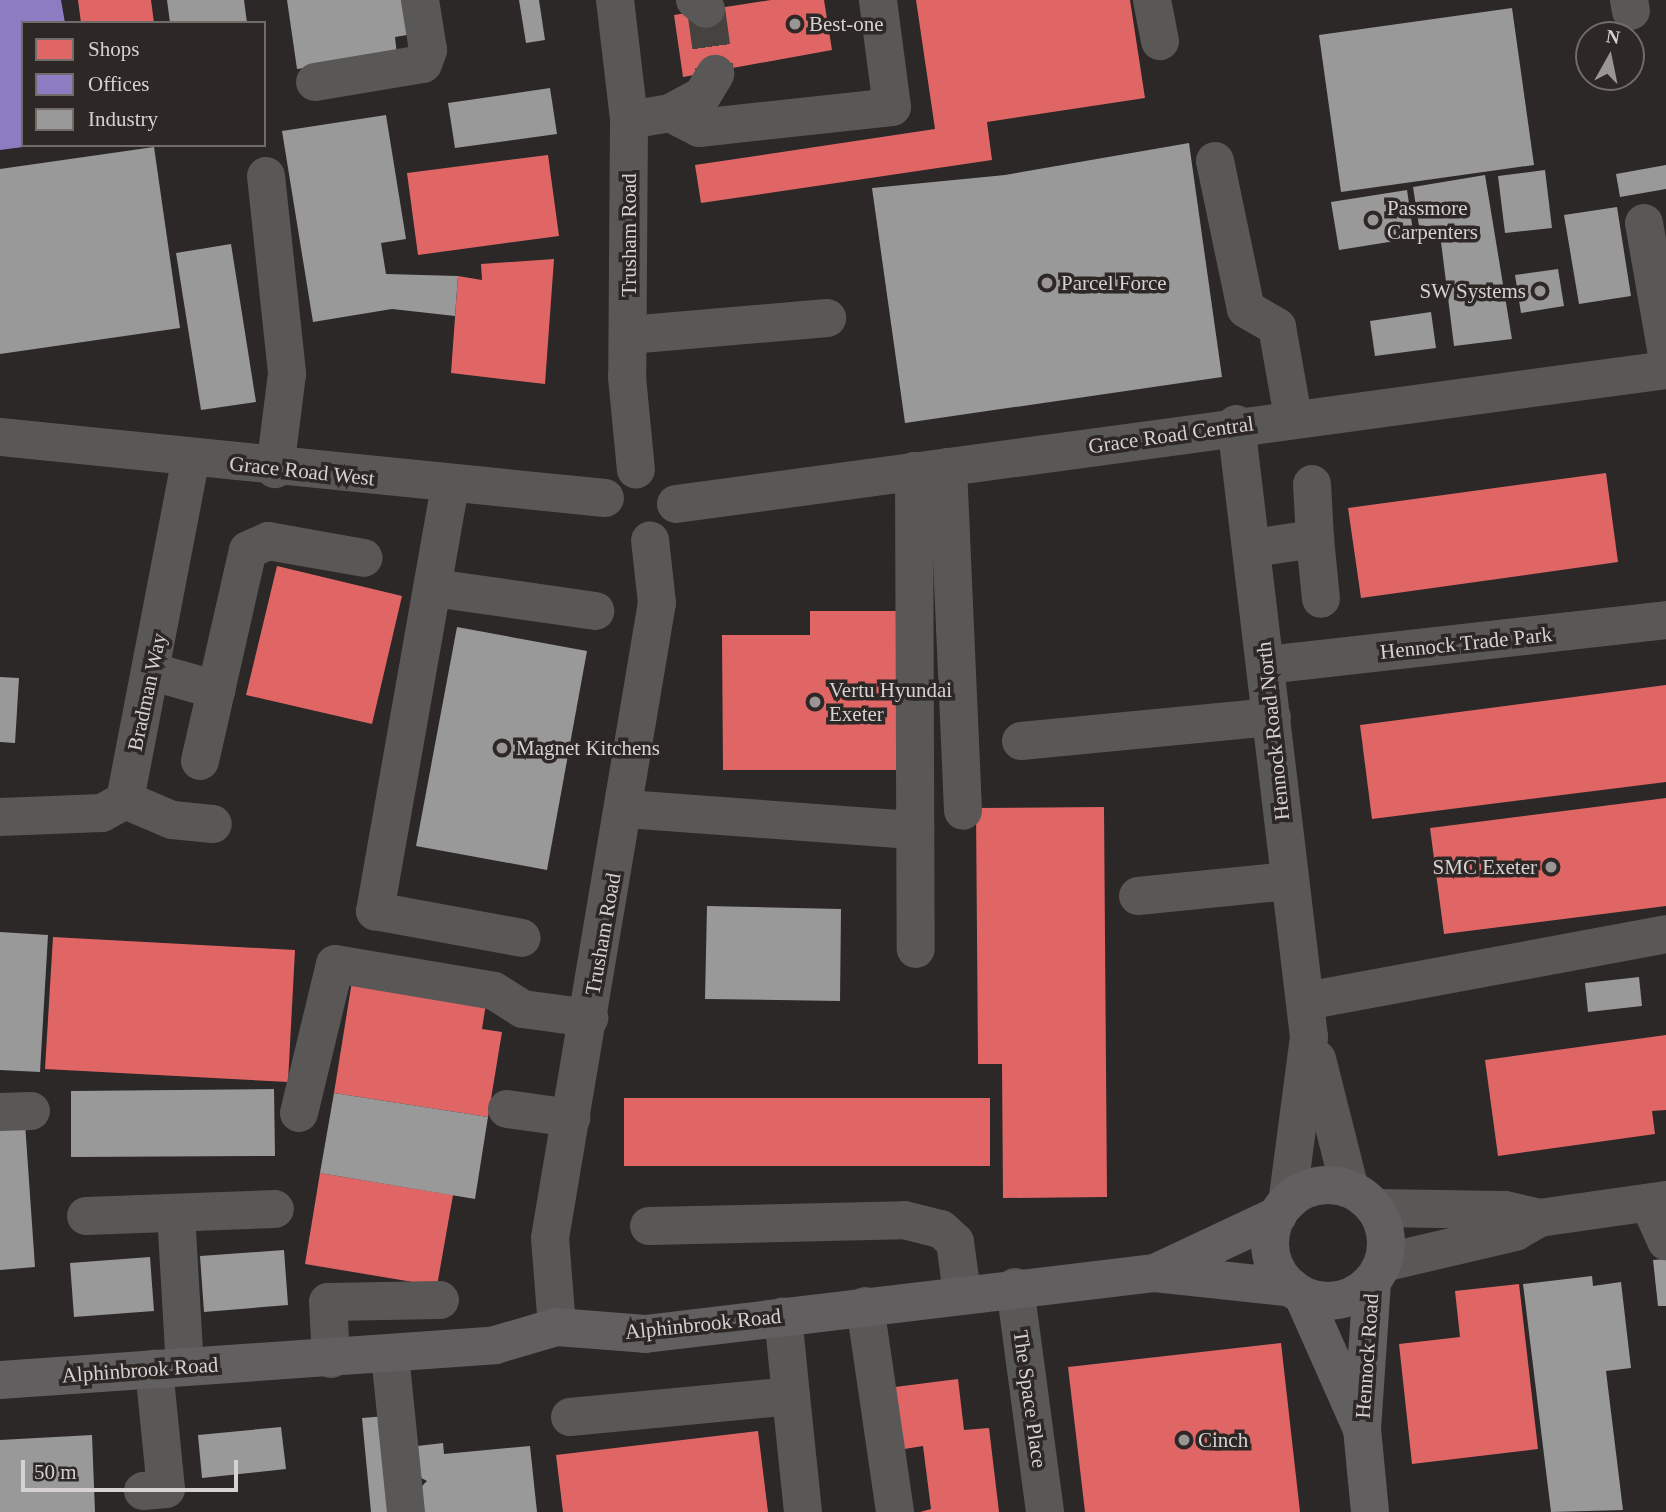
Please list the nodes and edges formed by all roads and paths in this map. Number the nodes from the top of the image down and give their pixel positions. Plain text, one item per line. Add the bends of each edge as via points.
1 (420, 0) edge
2 (878, 0) edge
3 (1152, 0) edge
4 (620, 1) edge
5 (1160, 41) dead end
6 (715, 74) dead end
7 (315, 82) dead end
8 (670, 113) junction
9 (629, 120) junction
10 (1215, 161) dead end
11 (266, 176) dead end
12 (1644, 223) dead end
13 (827, 317) dead end
14 (629, 335) junction
15 (1666, 349) edge
16 (1666, 370) edge
17 (1293, 417) junction
18 (1236, 424) junction
19 (0, 438) edge
20 (191, 458) junction
21 (275, 468) junction
22 (931, 469) junction
23 (636, 470) junction
24 (1312, 484) dead end
25 (450, 486) junction
26 (605, 498) junction
27 (676, 504) junction
28 (1315, 539) junction
29 (650, 540) junction
30 (1253, 548) junction
31 (364, 558) dead end
32 (433, 588) junction
33 (1321, 598) dead end
34 (595, 611) dead end
35 (1666, 620) edge
36 (1266, 665) junction
37 (153, 672) junction
38 (217, 690) junction
39 (1272, 717) junction
40 (1021, 741) dead end
41 (200, 761) dead end
42 (125, 800) junction
43 (625, 809) junction
44 (963, 811) dead end
45 (0, 817) edge
46 (213, 824) dead end
47 (915, 830) junction
48 (1289, 881) junction
49 (1138, 896) dead end
50 (1666, 934) edge
51 (522, 938) dead end
52 (916, 949) dead end
53 (589, 1018) junction
54 (1308, 1019) junction
55 (507, 1109) dead end
56 (299, 1112) dead end
57 (571, 1118) junction
58 (1362, 1199) junction
59 (1658, 1202) edge
60 (275, 1209) dead end
61 (1282, 1209) junction
62 (176, 1213) junction
63 (86, 1216) dead end
64 (1539, 1218) junction
65 (649, 1226) dead end
66 (1666, 1241) edge
67 (1377, 1272) junction
68 (1156, 1273) junction
69 (1015, 1287) junction
70 (1298, 1292) junction
71 (962, 1293) junction
72 (440, 1300) dead end
73 (865, 1306) junction
74 (783, 1315) junction
75 (557, 1327) junction
76 (390, 1355) junction
77 (331, 1359) junction
78 (169, 1368) junction
79 (0, 1380) edge
80 (791, 1396) junction
81 (570, 1416) dead end
82 (1362, 1429) junction
83 (143, 1491) dead end
84 (406, 1512) edge
85 (803, 1512) edge
86 (895, 1512) edge
87 (1045, 1512) edge
88 (1370, 1512) edge

1 - 7 street via 428,50 423,64
2 - 8 street via 892,107 699,128
3 - 5 street
4 - 9 street, Trusham Road
6 - 8 street via 702,96
8 - 9 street
9 - 14 street, Trusham Road
10 - 17 street via 1245,309 1277,327
11 - 21 street via 287,374
12 - 15 street
13 - 14 street
14 - 23 street, Trusham Road
16 - 17 street, Grace Road Central
17 - 18 street, Grace Road Central
18 - 22 street, Grace Road Central
18 - 30 street, Hennock Road North
19 - 20 street, Grace Road West
20 - 21 street, Grace Road West
20 - 37 street, Bradman Way
21 - 25 street, Grace Road West
22 - 27 street, Grace Road Central
22 - 44 street
22 - 47 street
23 - 26 street via 614,480
23 - 27 street via 660,476
24 - 28 street
25 - 26 street, Grace Road West
25 - 32 street
26 - 29 street via 605,515 619,535
27 - 29 street via 666,531
28 - 30 street
28 - 33 street
29 - 43 street, Trusham Road via 657,603
30 - 36 street, Hennock Road North
31 - 38 street via 268,541 248,550
32 - 34 street
32 - 51 street via 375,911
35 - 36 street, Hennock Trade Park
36 - 39 street, Hennock Road North
37 - 38 street
37 - 42 street, Bradman Way
38 - 41 street
39 - 40 street
39 - 48 street, Hennock Road North
42 - 45 street via 102,813
42 - 46 street via 172,820
43 - 47 street
43 - 53 street, Trusham Road
47 - 52 street
48 - 49 street
48 - 54 street, Hennock Road North
50 - 54 street
53 - 56 street via 523,1009 494,991 335,964
53 - 57 street, Trusham Road
54 - 58 street, Hennock Road North
54 - 61 street, Hennock Road North
55 - 57 street
57 - 75 street, Trusham Road via 550,1238
58 - 61 main road via 1310,1188
58 - 64 street via 1505,1209
58 - 67 main road via 1386,1235
59 - 64 street
59 - 66 street
60 - 62 street
61 - 68 main road, Alphinbrook Road
61 - 70 main road via 1272,1254
62 - 63 street
62 - 78 street
64 - 67 street via 1515,1232
65 - 71 street via 904,1220 942,1229 955,1242
67 - 70 main road via 1332,1301
67 - 82 main road, Hennock Road
68 - 69 main road, Alphinbrook Road
68 - 70 main road, Alphinbrook Road
69 - 71 main road, Alphinbrook Road
69 - 87 street, The Space Place
70 - 82 main road, Hennock Road
71 - 73 main road, Alphinbrook Road
72 - 77 street via 328,1302
73 - 74 main road, Alphinbrook Road
73 - 86 street
74 - 75 main road, Alphinbrook Road via 645,1334
74 - 80 street
75 - 76 main road, Alphinbrook Road via 495,1345
76 - 77 main road, Alphinbrook Road
76 - 84 street
77 - 78 main road, Alphinbrook Road
78 - 79 main road, Alphinbrook Road
78 - 83 street via 166,1489
80 - 81 street
80 - 85 street
82 - 88 main road, Hennock Road

